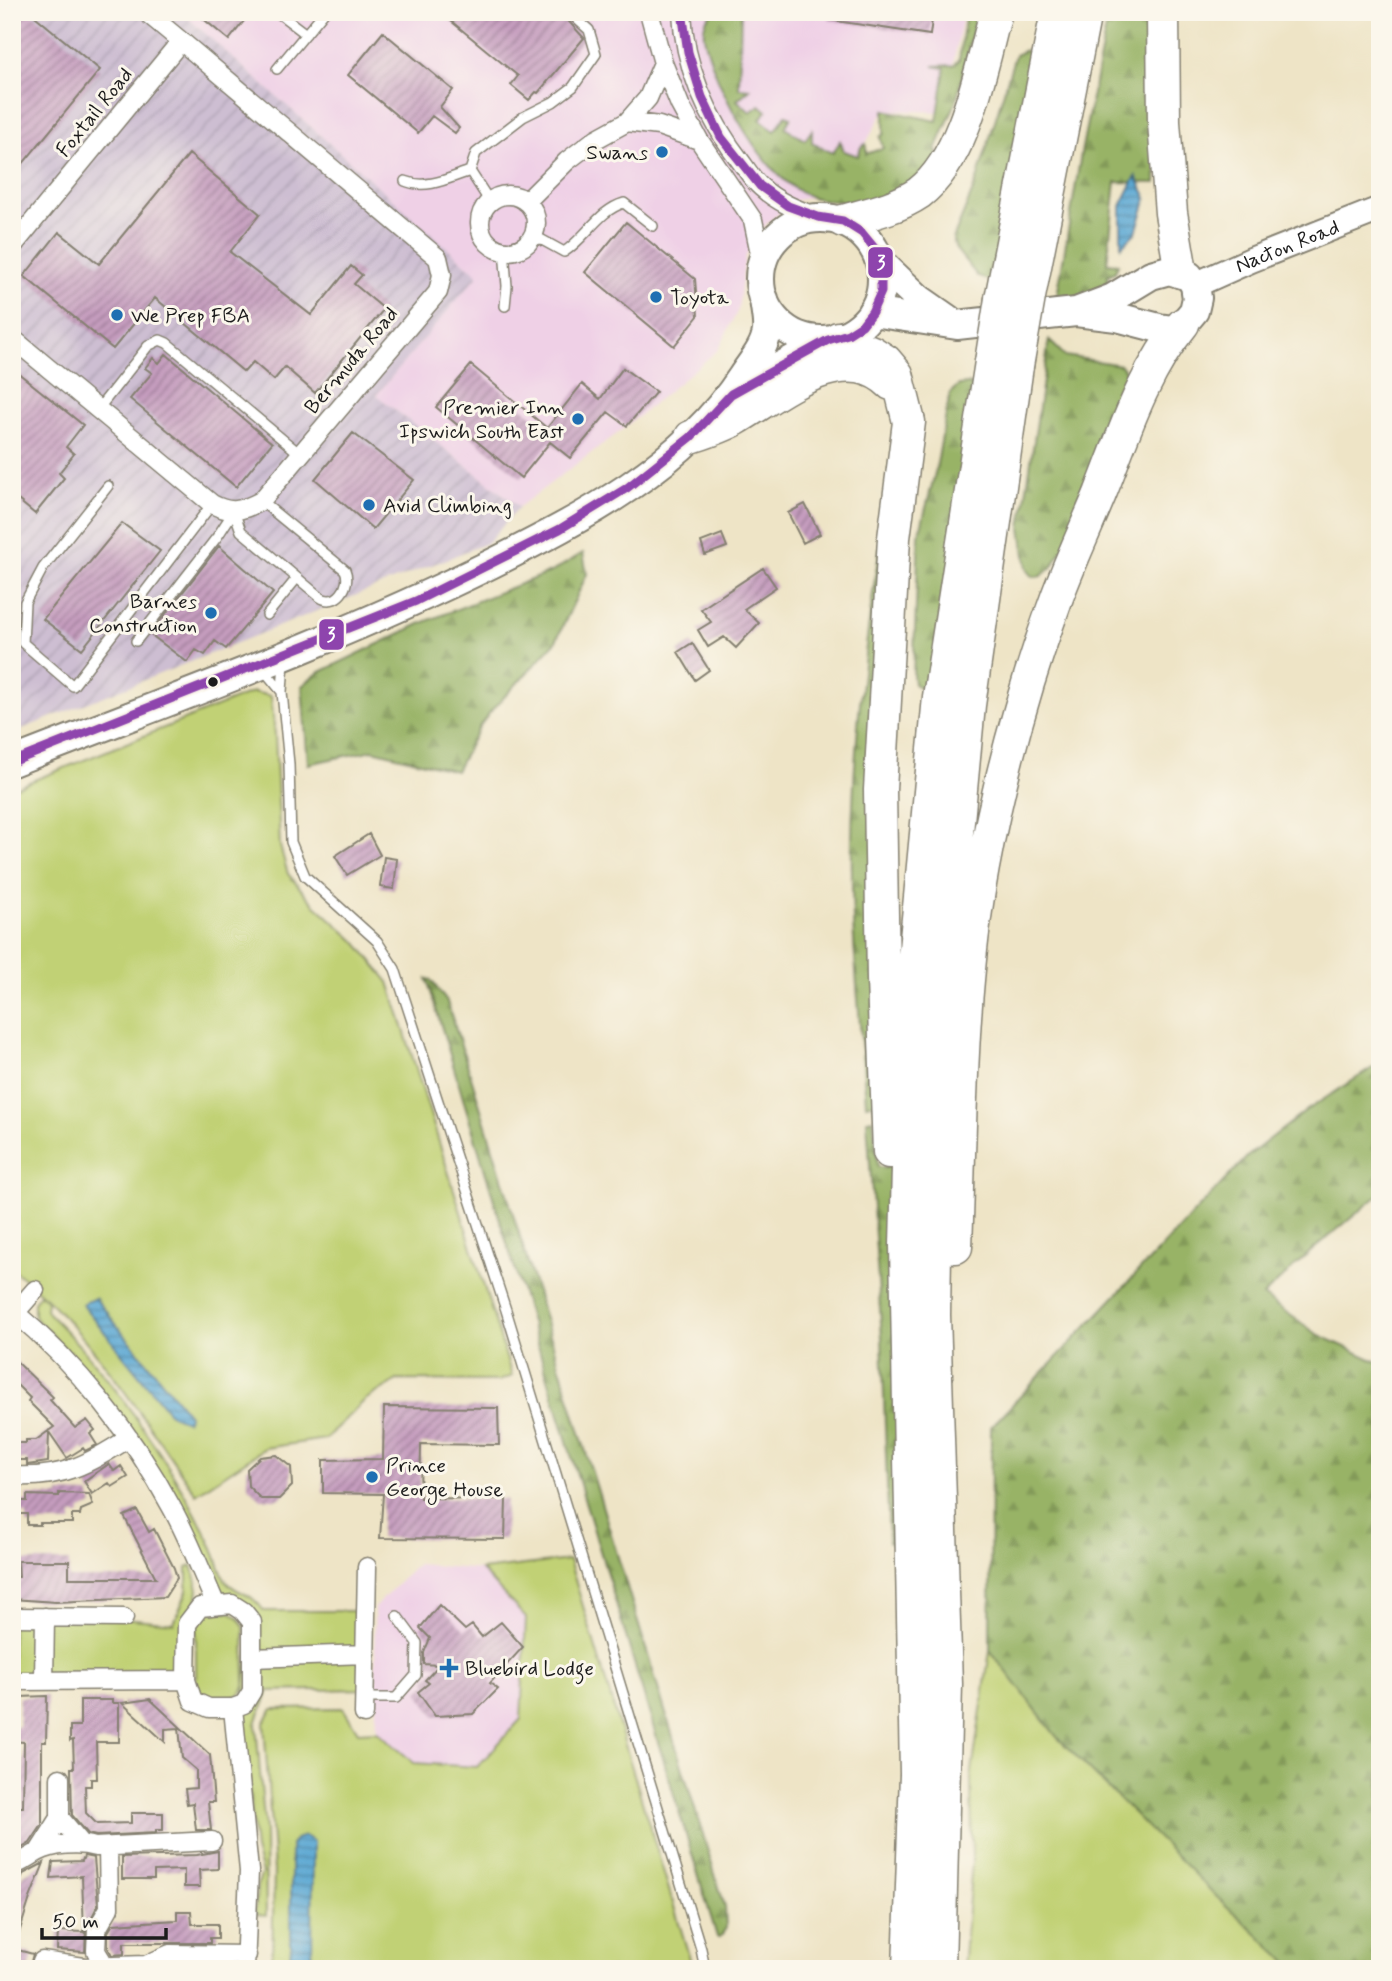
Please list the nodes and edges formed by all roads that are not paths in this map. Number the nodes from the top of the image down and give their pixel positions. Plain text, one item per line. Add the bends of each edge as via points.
1 (146, 12) edge
2 (276, 12) edge
3 (324, 12) edge
4 (569, 12) edge
5 (649, 12) edge
6 (996, 12) edge
7 (1057, 12) edge
8 (1085, 12) edge
9 (1163, 12) edge
10 (684, 14) edge
11 (306, 34) junction
12 (181, 41) junction
13 (663, 63) junction
14 (278, 69) dead end
15 (627, 122) junction
16 (699, 140) junction
17 (470, 171) junction
18 (405, 181) dead end
19 (490, 202) junction
20 (526, 202) junction
21 (1380, 209) edge
22 (830, 219) junction
23 (653, 226) dead end
24 (533, 235) junction
25 (15, 236) edge
26 (505, 250) junction
27 (762, 263) junction
28 (881, 263) junction
29 (1188, 279) junction
30 (1015, 298) junction
31 (764, 299) junction
32 (505, 306) dead end
33 (872, 312) junction
34 (1076, 312) junction
35 (1184, 324) junction
36 (957, 325) junction
37 (12, 338) edge
38 (833, 339) junction
39 (1004, 364) junction
40 (731, 394) junction
41 (905, 398) junction
42 (99, 408) junction
43 (691, 437) junction
44 (300, 454) junction
45 (108, 486) dead end
46 (261, 501) junction
47 (212, 504) junction
48 (234, 511) junction
49 (297, 578) junction
50 (267, 615) dead end
51 (136, 642) dead end
52 (272, 661) junction
53 (282, 692) junction
54 (12, 762) edge
55 (906, 1246) junction
56 (35, 1290) dead end
57 (14, 1312) edge
58 (937, 1372) junction
59 (129, 1438) junction
60 (12, 1476) edge
61 (367, 1566) dead end
62 (216, 1605) junction
63 (397, 1616) dead end
64 (12, 1617) edge
65 (45, 1617) junction
66 (124, 1618) dead end
67 (366, 1654) junction
68 (252, 1658) junction
69 (186, 1680) junction
70 (12, 1681) edge
71 (44, 1681) junction
72 (364, 1706) joint
73 (233, 1708) junction
74 (60, 1778) dead end
75 (60, 1818) junction
76 (212, 1841) dead end
77 (81, 1843) junction
78 (108, 1847) junction
79 (39, 1851) junction
80 (12, 1866) edge
81 (246, 1962) edge
82 (107, 1968) edge
83 (40, 1969) edge
84 (705, 1969) edge
85 (909, 1969) edge
86 (939, 1969) edge

1 - 12 street
2 - 11 lane
3 - 11 lane
4 - 17 lane via 589,30 596,54 573,87 523,117 477,153
5 - 13 street
6 - 22 highway via 961,136 937,174 918,193 889,208
7 - 30 highway
8 - 30 highway
9 - 29 highway via 1171,213
10 - 22 street via 688,52 721,136 760,186 788,206
11 - 14 lane
12 - 25 street, Foxtail Road
12 - 44 street, Bermuda Road via 438,258 442,275 438,292
13 - 15 street via 648,99
13 - 16 street
15 - 16 street via 659,126
15 - 20 street via 567,161
16 - 27 street via 753,220
17 - 18 lane via 429,185
17 - 19 lane
19 - 20 street via 504,195
19 - 26 street via 481,217 483,234 493,246
20 - 24 street via 536,217
21 - 29 street, Nacton Road via 1251,260
22 - 27 main road via 802,220 783,231
22 - 28 main road via 862,233
23 - 24 lane via 624,204 611,207 564,252
24 - 26 street via 521,247
26 - 32 lane
27 - 31 main road
28 - 33 main road via 881,292
28 - 36 main road via 934,311
29 - 34 main road via 1169,270 1151,275 1113,298
29 - 35 main road via 1197,298
30 - 39 highway, bridge
31 - 38 main road via 773,317 788,330 807,339
31 - 40 main road via 767,330 763,345
33 - 36 main road
33 - 38 main road via 862,325
34 - 35 main road via 1173,330
34 - 36 main road
35 - 58 highway via 1156,362 1110,466 1057,596 1014,728 983,867 967,989 953,1311
37 - 42 street
38 - 40 main road
38 - 41 highway via 886,361 897,374
39 - 55 highway via 938,710 913,971
39 - 58 highway via 942,990 934,1315
40 - 43 main road
41 - 43 highway via 874,372 834,369 796,381 733,421
41 - 55 highway via 909,422 894,538 880,790 890,1175
42 - 44 lane via 148,346 160,340
42 - 47 street
43 - 52 main road via 627,488 560,529 416,601
44 - 46 street, Bermuda Road
45 - 47 lane via 43,568 25,602 23,643 74,686
46 - 48 street, Bermuda Road
46 - 49 lane via 345,570 348,578 344,590 328,601
47 - 48 street
48 - 49 lane via 241,531
48 - 51 lane
49 - 50 lane
52 - 53 lane
52 - 53 lane
52 - 54 main road
53 - 84 lane via 291,842 305,876 377,941 395,969 506,1310
55 - 85 highway via 916,1774
56 - 57 street
57 - 59 street via 65,1359
58 - 86 highway via 946,1684
59 - 60 street via 68,1472
59 - 62 street via 172,1507
61 - 67 street
62 - 68 street via 232,1604 252,1622
62 - 69 street via 200,1607 187,1624
63 - 72 lane via 417,1643 416,1675 396,1698
64 - 65 street
65 - 66 street
65 - 71 street
67 - 68 street
67 - 72 street
68 - 73 street via 252,1691 244,1704
69 - 71 street
69 - 73 street via 193,1701 209,1709
70 - 71 street
73 - 81 street via 249,1871
74 - 75 street
75 - 77 street
75 - 79 street
76 - 78 street
77 - 78 street
77 - 79 street
78 - 82 street via 109,1908 97,1929 96,1951
79 - 80 street
81 - 82 street via 170,1954 146,1965
82 - 83 street via 42,1961

